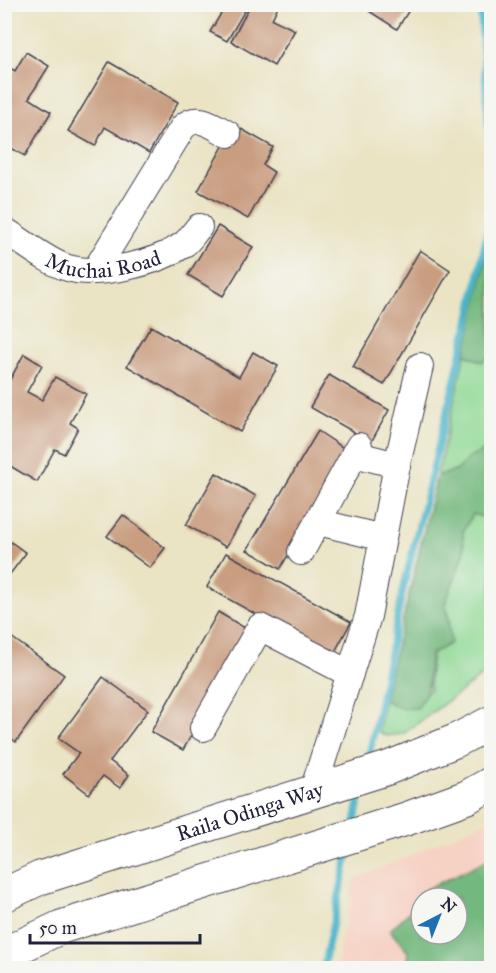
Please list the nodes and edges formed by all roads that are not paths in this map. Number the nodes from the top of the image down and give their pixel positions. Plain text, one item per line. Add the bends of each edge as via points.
1 (228, 134) dead end
2 (199, 227) dead end
3 (4, 230) edge
4 (94, 271) junction
5 (420, 366) dead end
6 (397, 465) junction
7 (318, 522) junction
8 (382, 538) junction
9 (302, 552) dead end
10 (350, 674) junction
11 (492, 722) edge
12 (203, 728) dead end
13 (492, 783) edge
14 (313, 791) junction
15 (4, 895) edge
16 (4, 954) edge

1 - 4 street via 200,120 190,120 183,127
2 - 4 street, Muchai Road via 170,254
3 - 4 street, Muchai Road via 66,268
5 - 6 street
6 - 7 street via 356,450
6 - 8 street
7 - 8 street
7 - 9 street
8 - 10 street via 368,616
10 - 12 street via 260,627
10 - 14 street
11 - 14 main road, Raila Odinga Way via 381,771
13 - 16 main road via 467,797 368,832 61,927
14 - 15 main road, Raila Odinga Way via 40,878

